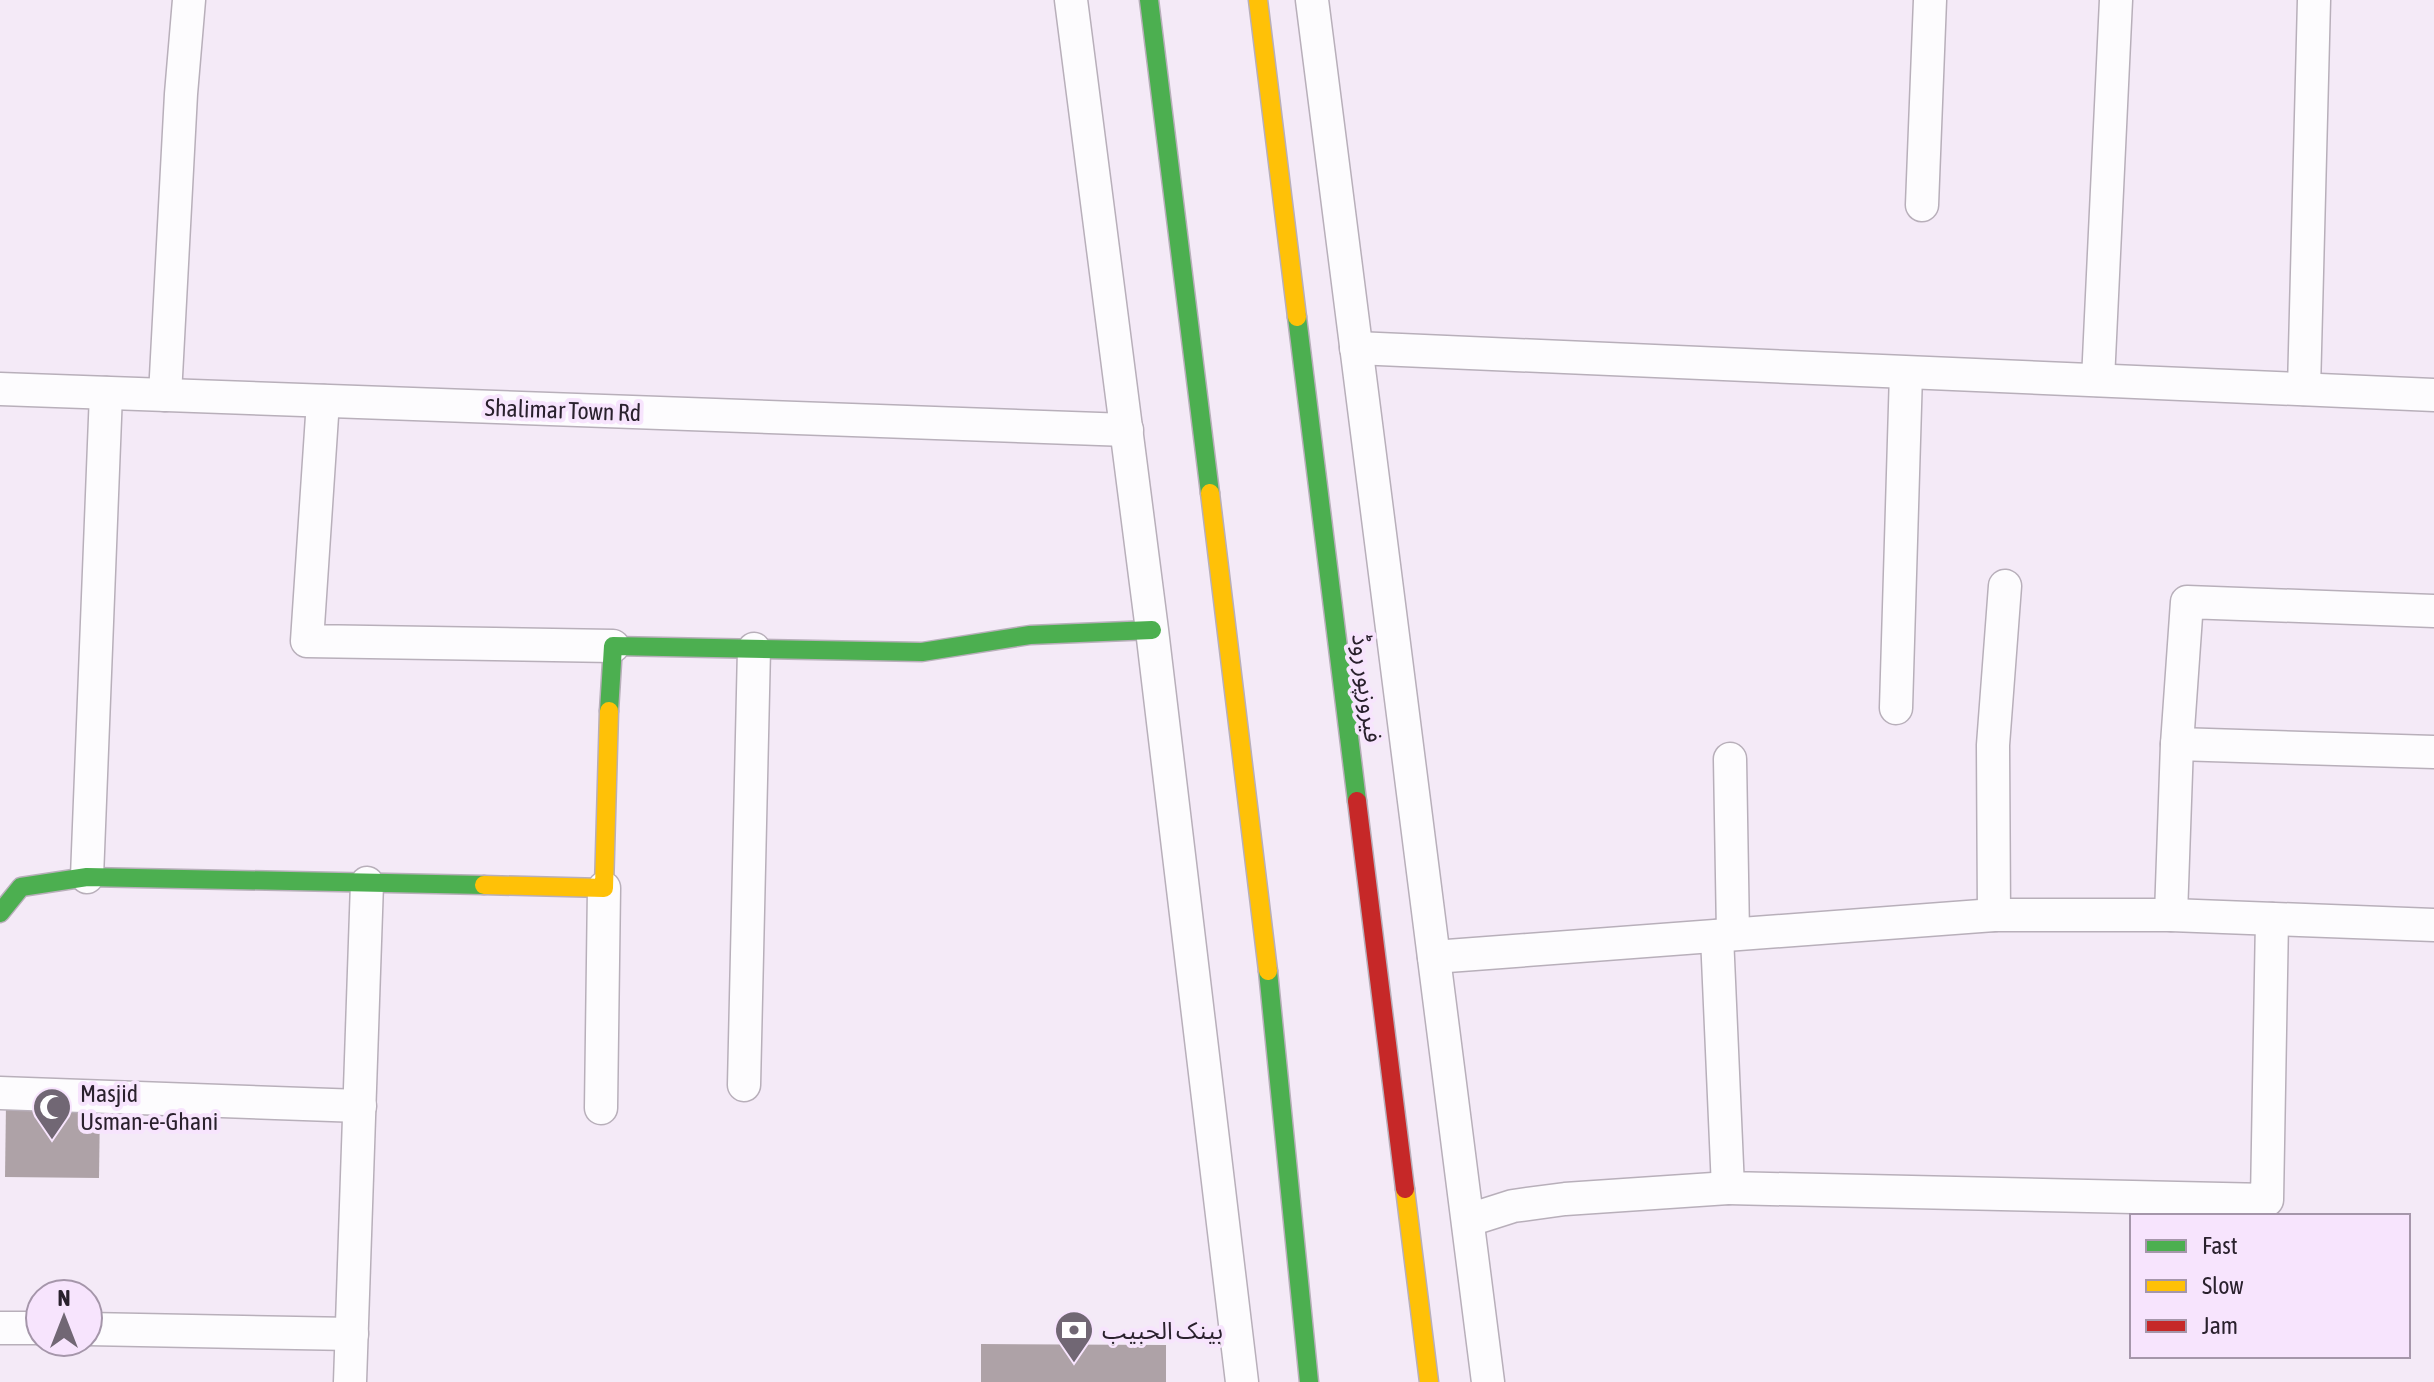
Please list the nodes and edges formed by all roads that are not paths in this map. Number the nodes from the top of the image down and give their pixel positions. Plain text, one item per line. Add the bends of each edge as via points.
1 (189, 0) edge
2 (1071, 0) edge
3 (1149, 0) edge
4 (1258, 0) edge
5 (1312, 0) edge
6 (1930, 0) edge
7 (2116, 0) edge
8 (2314, 0) edge
9 (1922, 205) dead end
10 (1356, 348) junction
11 (1906, 373) junction
12 (2098, 380) junction
13 (0, 389) edge
14 (2304, 389) junction
15 (106, 393) junction
16 (165, 395) junction
17 (2434, 395) edge
18 (323, 401) junction
19 (1127, 430) junction
20 (2005, 586) dead end
21 (2434, 611) edge
22 (1152, 630) junction
23 (613, 646) junction
24 (754, 649) junction
25 (1896, 708) dead end
26 (2177, 744) junction
27 (2434, 752) edge
28 (1730, 759) dead end
29 (87, 877) junction
30 (367, 883) junction
31 (604, 888) junction
32 (0, 913) edge
33 (1994, 915) junction
34 (2171, 915) junction
35 (2272, 919) junction
36 (2434, 925) edge
37 (1725, 935) junction
38 (1434, 957) junction
39 (744, 1085) dead end
40 (0, 1093) edge
41 (360, 1106) junction
42 (601, 1108) dead end
43 (1728, 1188) junction
44 (1469, 1220) junction
45 (0, 1328) edge
46 (24, 1328) edge
47 (104, 1329) edge
48 (352, 1334) junction
49 (350, 1382) edge
50 (1242, 1382) edge
51 (1309, 1382) edge
52 (1429, 1382) edge
53 (1488, 1382) edge

1 - 16 street
2 - 19 street
3 - 51 main road via 1257,866
4 - 52 main road, فیروزپور روڈ
5 - 10 street
6 - 9 street
7 - 12 street
8 - 14 street
10 - 11 street
10 - 38 street
11 - 12 street
11 - 25 street
12 - 14 street
13 - 15 street, Shalimar Town Rd
14 - 17 street
15 - 16 street, Shalimar Town Rd
15 - 29 street
16 - 18 street, Shalimar Town Rd
18 - 19 street, Shalimar Town Rd
18 - 23 street via 307,641
19 - 22 street
20 - 33 street via 1993,745
21 - 26 street via 2187,602
22 - 24 main road via 1030,635 922,652
22 - 50 street
23 - 24 main road
23 - 31 main road
24 - 39 street
26 - 27 street
26 - 34 street
28 - 37 street
29 - 30 main road
29 - 32 main road via 21,887
30 - 31 main road
30 - 41 street
31 - 42 street
33 - 34 street
33 - 37 street
34 - 35 street
35 - 36 street
35 - 43 street via 2267,1200
37 - 38 street
37 - 43 street
38 - 44 street
40 - 41 street
41 - 48 street
43 - 44 street via 1552,1201
44 - 53 street
45 - 46 street
47 - 48 street
48 - 49 street

